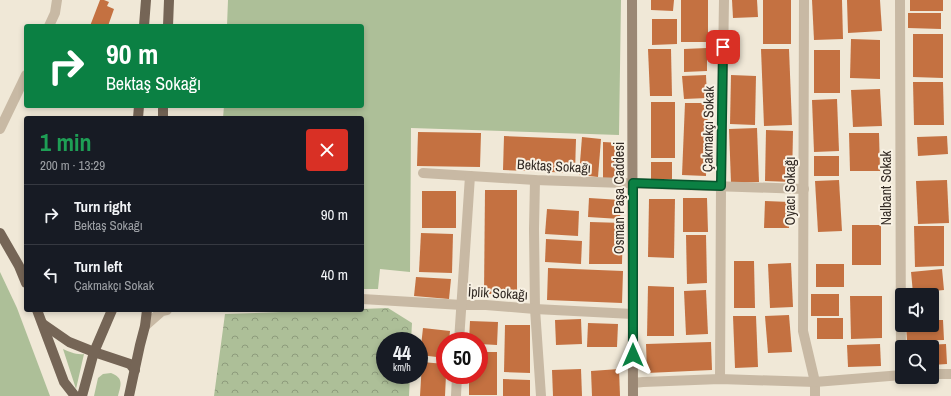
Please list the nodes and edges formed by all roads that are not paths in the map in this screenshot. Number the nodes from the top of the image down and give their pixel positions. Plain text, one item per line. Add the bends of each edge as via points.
1 (57, 0) edge
2 (146, 0) edge
3 (170, 0) edge
4 (632, 0) edge
5 (724, 0) edge
6 (804, 0) edge
7 (900, 0) edge
8 (50, 24) edge
9 (144, 24) edge
10 (168, 24) edge
11 (24, 79) edge
12 (0, 129) edge
13 (423, 173) dead end
14 (470, 176) junction
15 (535, 180) junction
16 (633, 183) junction
17 (721, 186) junction
18 (804, 190) junction
19 (0, 234) edge
20 (24, 278) edge
21 (364, 299) edge
22 (462, 305) junction
23 (535, 310) junction
24 (38, 312) edge
25 (111, 312) edge
26 (147, 312) edge
27 (161, 312) edge
28 (633, 314) junction
29 (43, 324) junction
30 (145, 326) junction
31 (460, 332) edge
32 (901, 340) edge
33 (94, 352) junction
34 (135, 370) junction
35 (939, 374) edge
36 (951, 374) edge
37 (895, 375) edge
38 (720, 379) junction
39 (815, 382) junction
40 (633, 383) junction
41 (457, 384) edge
42 (75, 396) edge
43 (82, 396) edge
44 (129, 396) edge
45 (456, 396) edge
46 (541, 396) edge
47 (633, 396) edge
48 (815, 396) edge

1 - 8 street
2 - 9 main road
3 - 10 main road
4 - 16 main road, Osman Paşa Caddesi
5 - 17 street, Çakmakçı Sokak
6 - 18 street, Oyacı Sokağı
7 - 32 street, Nalbant Sokak
11 - 12 street
13 - 14 street, Bektaş Sokağı
14 - 15 street, Bektaş Sokağı
14 - 22 street
15 - 16 street, Bektaş Sokağı
15 - 23 street
16 - 17 street, Bektaş Sokağı
16 - 28 main road, Osman Paşa Caddesi
17 - 18 street, Bektaş Sokağı
17 - 38 street, Çakmakçı Sokak
18 - 39 street, Oyacı Sokağı via 803,331
19 - 20 main road
21 - 22 street, İplik Sokağı
22 - 23 street, İplik Sokağı
22 - 31 street
23 - 28 street, İplik Sokağı
23 - 46 street
24 - 29 main road
25 - 33 main road
26 - 30 main road
27 - 30 street
28 - 40 main road, Osman Paşa Caddesi
29 - 33 main road via 69,342
29 - 42 main road via 64,382
30 - 34 main road
33 - 34 main road via 130,364
33 - 43 main road
34 - 44 main road
35 - 36 street
37 - 39 street
38 - 39 street
38 - 40 street
39 - 48 street, Oyacı Sokağı
40 - 47 main road, Osman Paşa Caddesi
41 - 45 street

